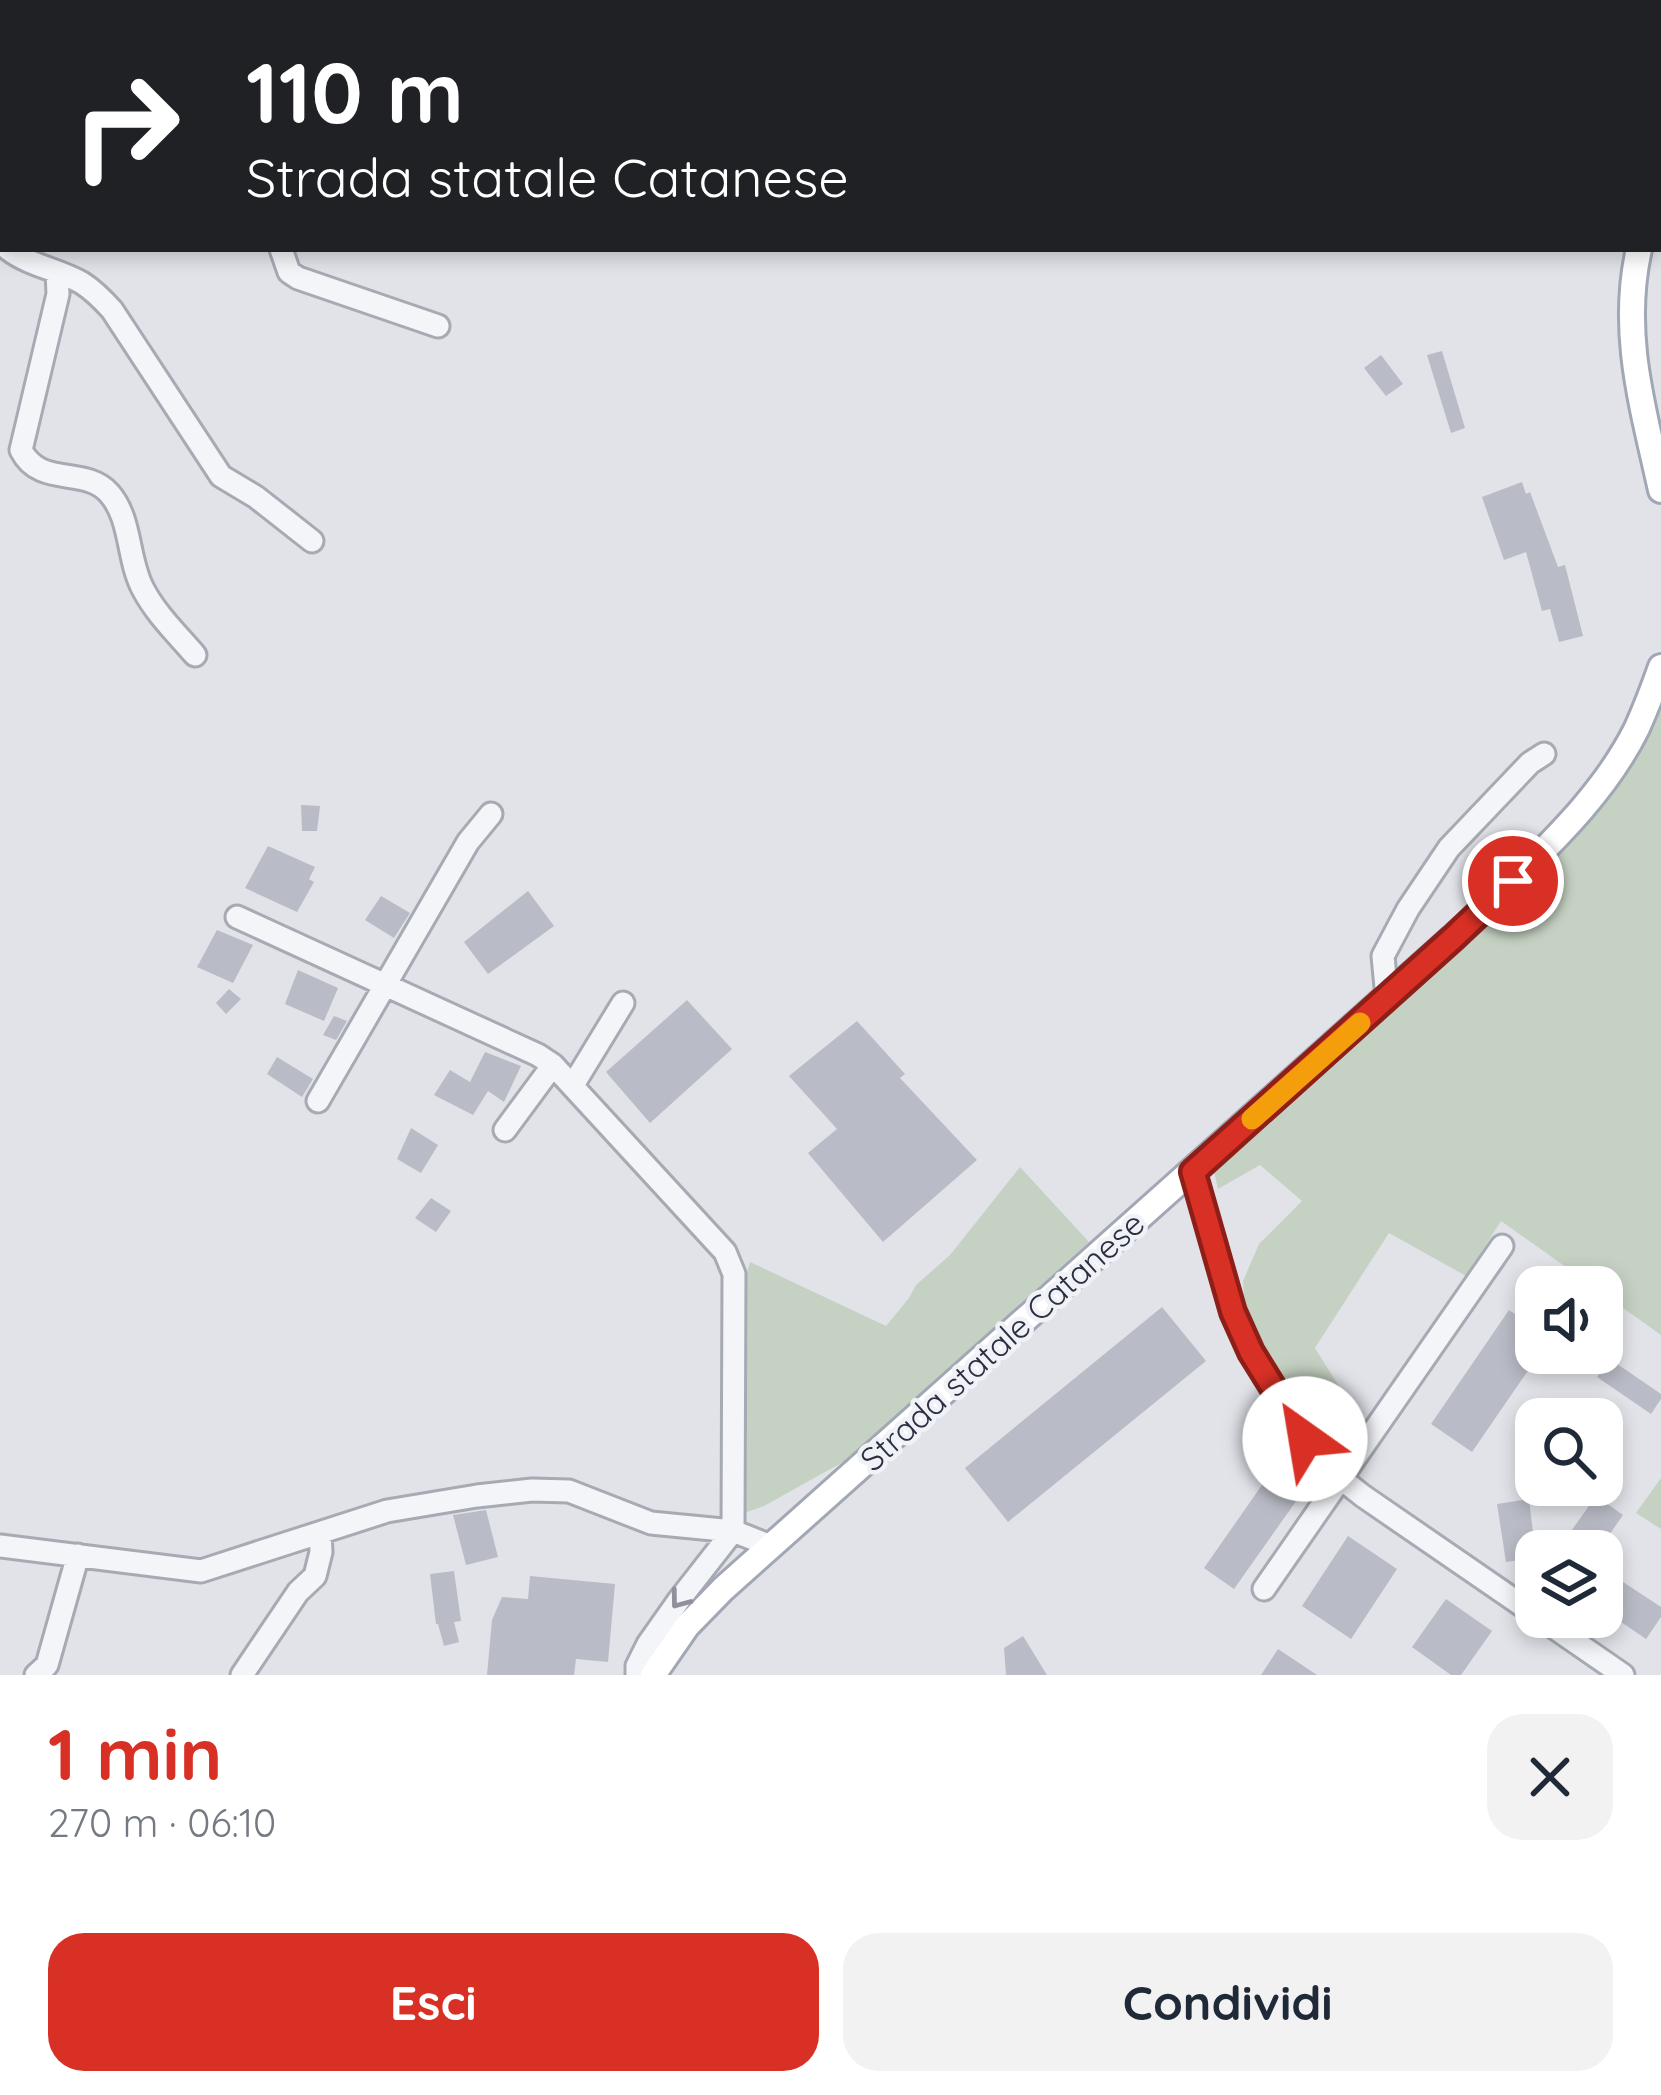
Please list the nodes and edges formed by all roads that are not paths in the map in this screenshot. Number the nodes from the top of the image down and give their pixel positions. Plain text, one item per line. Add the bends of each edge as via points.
1 (13, 252) edge
2 (282, 252) edge
3 (1638, 252) edge
4 (57, 272) junction
5 (438, 326) dead end
6 (1661, 490) edge
7 (312, 541) dead end
8 (195, 655) dead end
9 (1661, 667) edge
10 (1544, 754) dead end
11 (491, 814) dead end
12 (237, 917) dead end
13 (387, 985) junction
14 (1387, 998) junction
15 (623, 1003) dead end
16 (553, 1065) junction
17 (573, 1085) junction
18 (318, 1101) dead end
19 (506, 1130) dead end
20 (1193, 1172) junction
21 (1502, 1246) dead end
22 (1342, 1479) junction
23 (734, 1531) junction
24 (320, 1533) junction
25 (0, 1546) edge
26 (771, 1546) junction
27 (78, 1555) junction
28 (1264, 1589) dead end
29 (1515, 1601) edge
30 (1569, 1638) edge
31 (36, 1675) edge
32 (242, 1675) edge
33 (637, 1675) edge
34 (653, 1675) edge
35 (1623, 1675) edge

1 - 4 street
2 - 5 street via 298,278
3 - 6 main road via 1631,344
4 - 7 street via 112,310 220,476
4 - 8 street via 21,450 39,470 108,491 142,588
9 - 14 main road, Strada statale Catanese via 1617,762 1567,826
10 - 14 street via 1449,848 1408,909 1383,956
11 - 13 street
12 - 13 street
13 - 16 street
13 - 18 street
14 - 20 main road, Strada statale Catanese
15 - 17 street
16 - 17 street
16 - 19 street
17 - 23 street via 731,1263
20 - 22 street via 1251,1352 1324,1466
20 - 26 main road, Strada statale Catanese
21 - 22 street
22 - 28 street
22 - 29 street
23 - 24 street via 651,1523 569,1491 532,1490 387,1511
23 - 26 street
23 -> 33 street via 648,1645
24 - 27 street via 201,1570
24 - 32 street via 315,1576
25 - 27 street
26 - 34 main road, Strada statale Catanese via 687,1626
27 - 31 street via 46,1665
30 - 35 street

